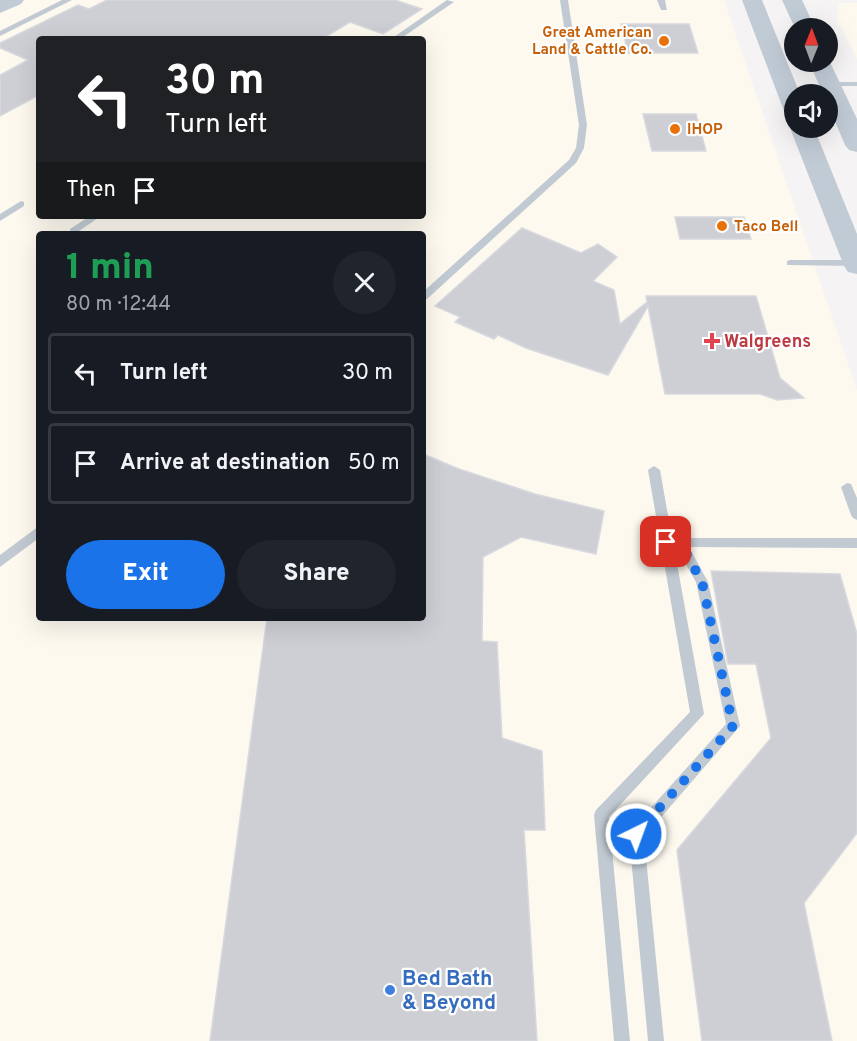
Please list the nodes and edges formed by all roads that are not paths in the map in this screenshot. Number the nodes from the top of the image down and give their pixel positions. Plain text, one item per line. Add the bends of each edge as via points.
1 (68, 0) edge
2 (556, 0) edge
3 (564, 0) edge
4 (752, 0) edge
5 (792, 0) edge
6 (450, 2) dead end
7 (800, 18) edge
8 (0, 34) edge
9 (399, 36) edge
10 (825, 72) edge
11 (785, 84) edge
12 (830, 84) edge
13 (838, 84) edge
14 (857, 84) edge
15 (838, 101) edge
16 (806, 138) edge
17 (857, 143) edge
18 (21, 204) dead end
19 (0, 218) edge
20 (91, 219) edge
21 (73, 231) dead end
22 (790, 263) dead end
23 (856, 265) edge
24 (426, 294) edge
25 (654, 470) dead end
26 (847, 487) dead end
27 (857, 515) edge
28 (36, 533) edge
29 (673, 542) junction
30 (857, 543) edge
31 (0, 562) edge
32 (622, 1041) edge
33 (656, 1041) edge

1 - 8 lane
2 - 3 lane
3 - 24 lane via 583,125 580,148 573,161
4 - 11 main road
5 - 7 main road
6 - 9 lane
10 - 12 main road
13 - 14 lane
15 - 17 main road
16 - 23 main road
18 - 19 lane
20 - 21 lane
22 - 23 lane
25 - 29 lane
26 - 27 lane
28 - 31 lane
29 - 30 lane
29 - 32 lane via 697,714 601,815
29 - 33 lane via 702,582 733,726 636,834

